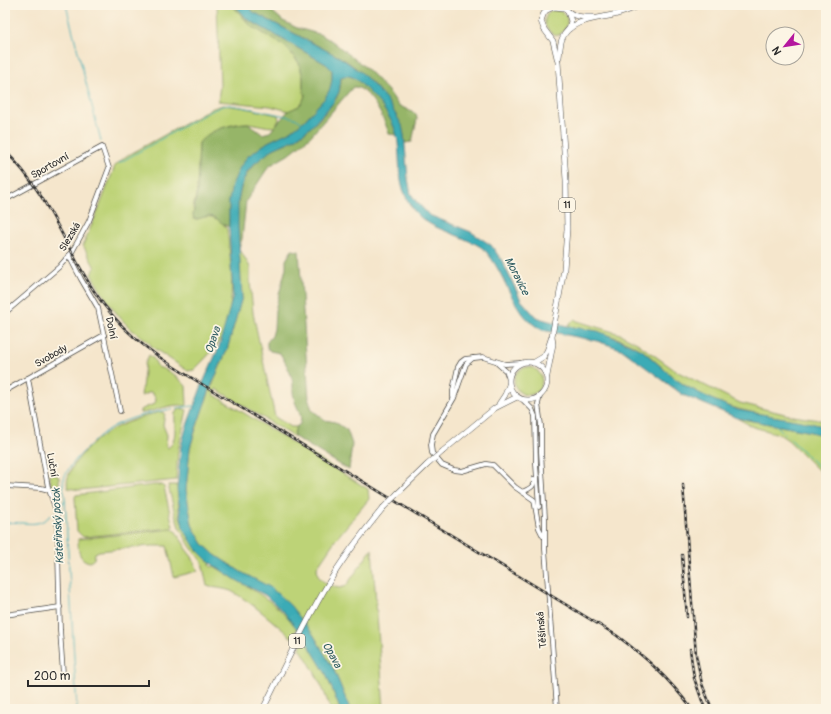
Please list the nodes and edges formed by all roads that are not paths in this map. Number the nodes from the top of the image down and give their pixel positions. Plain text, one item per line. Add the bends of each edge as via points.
1 (641, 5) edge
2 (548, 8) edge
3 (565, 8) edge
4 (606, 17) junction
5 (567, 32) junction
6 (549, 34) junction
7 (558, 62) junction
8 (102, 147) joint
9 (5, 200) edge
10 (69, 256) junction
11 (5, 313) edge
12 (104, 335) junction
13 (552, 336) junction
14 (494, 361) junction
15 (533, 362) junction
16 (521, 363) junction
17 (547, 376) junction
18 (28, 378) junction
19 (509, 381) junction
20 (5, 391) edge
21 (540, 396) junction
22 (517, 397) junction
23 (523, 400) junction
24 (496, 408) junction
25 (120, 411) dead end
26 (535, 432) junction
27 (5, 486) edge
28 (49, 490) junction
29 (522, 492) junction
30 (537, 492) junction
31 (543, 492) junction
32 (543, 536) junction
33 (545, 549) junction
34 (60, 607) junction
35 (5, 615) edge
36 (63, 674) dead end
37 (263, 709) edge
38 (557, 709) edge

1 - 4 main road
2 - 3 main road, 11
2 - 6 main road, 11 via 542,15 541,23
3 - 4 main road via 573,15 581,17
3 - 5 main road, 11 via 571,21
4 - 5 main road via 581,22
5 - 6 main road via 557,38
5 - 7 main road, 11 via 561,41
6 - 7 main road, 11 via 555,44
7 - 13 main road, 11 via 567,229 564,269
8 - 9 street, Sportovní
8 - 10 street, Slezská via 109,168 89,221
10 - 11 street, Slezská
10 - 12 street, Dolní via 98,308
12 - 18 street, Svobody
12 - 25 street, Dolní
13 - 15 main road, 11 via 543,357
13 - 17 main road, 11
14 - 16 street
14 - 19 street via 504,368
14 - 29 street via 483,357 473,358 466,364 454,398 433,434 432,449 437,460 446,468 458,471 493,465
15 - 16 main road
15 - 17 main road via 542,368
16 - 19 main road via 512,370
17 - 21 main road, Těšínská via 546,388
18 - 20 street, Svobody
18 - 28 street, Luční
19 - 22 main road via 511,390
19 - 24 main road, 11
21 - 23 main road via 532,400
21 - 31 street, Těšínská via 538,404
22 - 23 main road, Těšínská
22 - 24 main road, 11
23 - 26 street, Těšínská via 534,413
24 - 37 main road, 11, bridge via 426,465 383,508 355,543 309,617
26 - 29 street via 535,482
26 - 30 street, Těšínská
27 - 28 street
28 - 34 street, Luční via 57,513
29 - 30 street
29 - 32 street via 536,503 539,528
30 - 31 street
30 - 32 street, Těšínská
31 - 33 street, Těšínská
32 - 33 street, Těšínská
33 - 38 street, Těšínská
34 - 35 street
34 - 36 street, Luční

